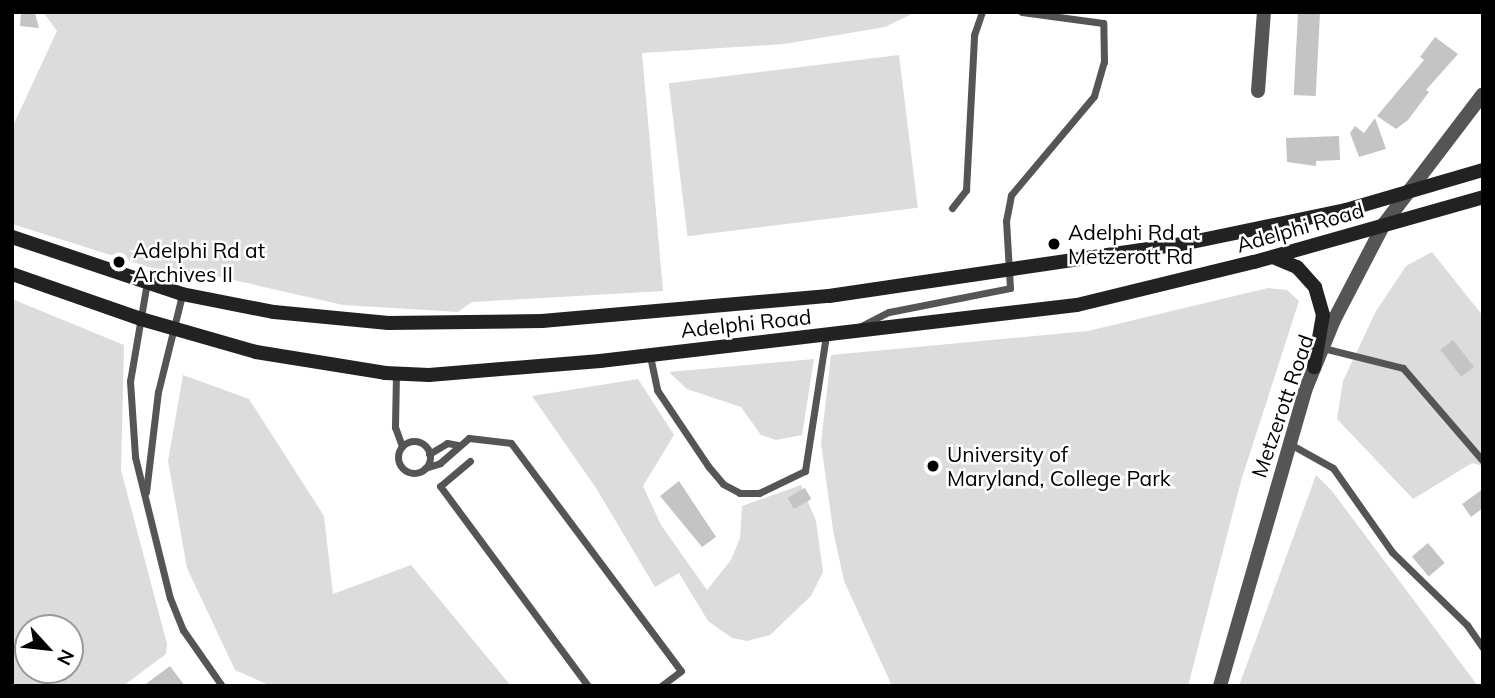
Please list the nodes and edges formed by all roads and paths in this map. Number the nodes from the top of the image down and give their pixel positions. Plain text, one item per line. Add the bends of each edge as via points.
1 (982, 12) edge
2 (1023, 12) edge
3 (1264, 12) edge
4 (1258, 91) dead end
5 (1483, 94) edge
6 (1483, 170) edge
7 (1406, 193) junction
8 (1483, 197) edge
9 (952, 208) dead end
10 (1384, 224) junction
11 (12, 237) edge
12 (1273, 257) junction
13 (1010, 269) junction
14 (12, 274) edge
15 (147, 282) junction
16 (182, 294) junction
17 (141, 319) junction
18 (173, 328) junction
19 (848, 333) junction
20 (826, 336) junction
21 (1322, 348) junction
22 (650, 355) junction
23 (1314, 367) junction
24 (396, 373) junction
25 (1289, 443) junction
26 (458, 444) junction
27 (402, 446) junction
28 (429, 454) junction
29 (470, 461) dead end
30 (1483, 461) edge
31 (425, 468) junction
32 (145, 500) junction
33 (1483, 648) edge
34 (222, 686) edge
35 (588, 686) edge
36 (662, 686) edge
37 (1220, 686) edge

1 - 9 lane via 974,35 967,190
2 - 13 lane via 1103,23 1104,62 1094,96 1011,195 1006,221
3 - 4 street
5 - 7 street, Metzerott Road
6 - 7 main road, Adelphi Road
7 - 10 street, Metzerott Road
7 - 13 main road, Adelphi Road via 1187,243
8 - 10 main road, Adelphi Road
10 - 12 main road, Adelphi Road
10 - 21 street, Metzerott Road
11 - 15 main road, Adelphi Road
12 - 19 main road, Adelphi Road via 1077,305
12 - 23 main road via 1297,267 1314,287 1323,315
13 - 16 main road, Adelphi Road via 829,296 542,321 330,321
13 - 19 lane via 1010,288 1003,292 888,312
14 - 17 main road, Adelphi Road
15 - 16 main road, Adelphi Road
15 - 17 lane
16 - 18 lane
17 - 18 main road, Adelphi Road
17 - 32 lane via 128,407
18 - 24 main road, Adelphi Road via 256,352
18 - 32 lane via 158,392
19 - 20 main road, Adelphi Road
20 - 22 main road, Adelphi Road
20 - 22 lane via 804,471 759,493 740,493 723,484 708,466 657,390
21 - 23 street, Metzerott Road
21 - 30 lane via 1403,368
22 - 24 main road, Adelphi Road via 521,369
23 - 25 street, Metzerott Road
24 - 27 lane via 396,426
25 - 33 lane via 1334,468 1392,552 1467,625
25 - 37 street, Metzerott Road
26 - 28 lane via 447,443
26 - 31 lane via 440,463
26 - 36 lane via 468,438 511,443 681,671
27 - 28 lane via 420,442
27 - 31 lane via 397,457 402,469 414,473
28 - 31 lane
29 - 35 lane via 440,486
32 - 34 lane via 183,630

